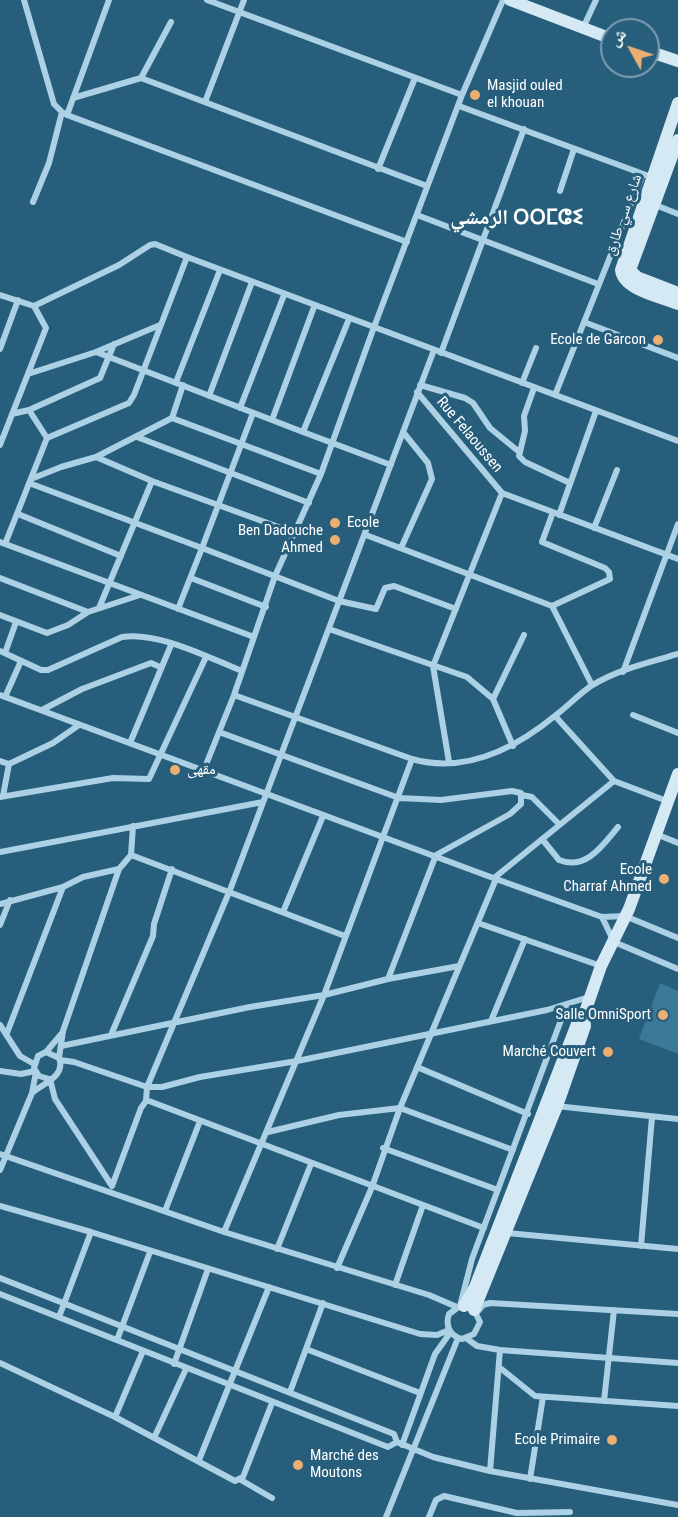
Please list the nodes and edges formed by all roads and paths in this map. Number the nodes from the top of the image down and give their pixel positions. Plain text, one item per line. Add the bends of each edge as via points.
1 (24, 0) edge
2 (109, 0) edge
3 (207, 0) edge
4 (244, 0) edge
5 (503, 0) edge
6 (510, 0) edge
7 (596, 0) edge
8 (239, 12) junction
9 (171, 22) dead end
10 (583, 28) junction
11 (600, 34) edge
12 (660, 55) edge
13 (678, 61) edge
14 (141, 78) junction
15 (415, 78) junction
16 (462, 95) junction
17 (73, 98) junction
18 (205, 102) junction
19 (678, 103) edge
20 (459, 106) junction
21 (65, 114) junction
22 (524, 129) junction
23 (674, 138) edge
24 (574, 149) junction
25 (378, 169) junction
26 (648, 175) junction
27 (428, 186) junction
28 (560, 191) dead end
29 (33, 202) dead end
30 (649, 203) junction
31 (678, 214) edge
32 (417, 215) junction
33 (483, 241) junction
34 (406, 242) junction
35 (188, 257) junction
36 (220, 270) junction
37 (626, 270) junction
38 (252, 282) junction
39 (598, 284) junction
40 (678, 293) edge
41 (0, 295) edge
42 (284, 295) junction
43 (18, 300) junction
44 (678, 304) edge
45 (34, 306) junction
46 (314, 307) junction
47 (349, 319) junction
48 (584, 322) junction
49 (160, 325) junction
50 (374, 327) junction
51 (114, 344) junction
52 (536, 348) dead end
53 (0, 349) edge
54 (437, 351) junction
55 (96, 352) junction
56 (109, 356) junction
57 (678, 358) edge
58 (143, 369) junction
59 (28, 374) junction
60 (522, 383) junction
61 (179, 384) junction
62 (420, 385) junction
63 (534, 388) junction
64 (417, 392) junction
65 (555, 395) junction
66 (209, 396) junction
67 (240, 408) junction
68 (29, 410) junction
69 (596, 411) junction
70 (253, 413) junction
71 (12, 414) junction
72 (172, 418) junction
73 (272, 420) junction
74 (303, 432) junction
75 (403, 432) junction
76 (137, 437) junction
77 (47, 438) junction
78 (678, 441) edge
79 (242, 443) junction
80 (332, 444) junction
81 (0, 445) edge
82 (518, 451) junction
83 (96, 457) junction
84 (391, 465) junction
85 (617, 470) dead end
86 (231, 474) junction
87 (321, 474) junction
88 (152, 481) junction
89 (31, 482) junction
90 (570, 483) junction
91 (502, 493) junction
92 (309, 503) junction
93 (219, 505) junction
94 (556, 513) junction
95 (18, 514) junction
96 (134, 524) junction
97 (678, 524) edge
98 (594, 528) junction
99 (295, 533) junction
100 (366, 535) junction
101 (3, 543) edge
102 (202, 548) junction
103 (401, 548) junction
104 (121, 555) junction
105 (667, 555) junction
106 (678, 559) edge
107 (471, 575) junction
108 (275, 576) junction
109 (0, 578) edge
110 (190, 578) junction
111 (108, 584) junction
112 (140, 594) junction
113 (339, 601) junction
114 (552, 606) junction
115 (266, 607) junction
116 (99, 608) junction
117 (178, 609) junction
118 (456, 609) junction
119 (87, 612) junction
120 (0, 615) edge
121 (16, 622) junction
122 (329, 629) junction
123 (524, 634) dead end
124 (254, 637) junction
125 (171, 645) junction
126 (2, 652) edge
127 (678, 654) edge
128 (206, 657) junction
129 (21, 661) junction
130 (434, 666) junction
131 (160, 667) junction
132 (242, 671) junction
133 (623, 672) junction
134 (592, 685) junction
135 (234, 695) junction
136 (3, 696) edge
137 (493, 699) junction
138 (42, 711) junction
139 (296, 716) junction
140 (633, 716) dead end
141 (555, 717) junction
142 (79, 725) junction
143 (219, 732) junction
144 (678, 733) edge
145 (129, 743) junction
146 (513, 746) junction
147 (282, 754) junction
148 (162, 757) junction
149 (412, 759) junction
150 (0, 761) edge
151 (449, 762) junction
152 (9, 764) junction
153 (202, 772) junction
154 (678, 774) edge
155 (614, 781) junction
156 (522, 795) junction
157 (2, 796) edge
158 (399, 798) junction
159 (264, 799) junction
160 (666, 801) junction
161 (323, 816) junction
162 (559, 824) junction
163 (133, 826) junction
164 (618, 827) dead end
165 (655, 834) junction
166 (382, 837) junction
167 (542, 839) junction
168 (678, 843) edge
169 (0, 852) edge
170 (131, 855) junction
171 (436, 855) junction
172 (119, 869) junction
173 (172, 869) junction
174 (495, 878) junction
175 (63, 887) junction
176 (230, 890) junction
177 (10, 900) junction
178 (0, 904) edge
179 (283, 912) junction
180 (625, 916) junction
181 (602, 917) junction
182 (478, 923) junction
183 (0, 925) edge
184 (345, 936) junction
185 (678, 938) edge
186 (525, 939) junction
187 (614, 942) junction
188 (459, 966) junction
189 (601, 966) junction
190 (678, 969) edge
191 (388, 979) junction
192 (324, 995) junction
193 (591, 997) junction
194 (567, 1004) junction
195 (491, 1021) junction
196 (174, 1022) junction
197 (0, 1025) edge
198 (63, 1031) junction
199 (6, 1033) junction
200 (430, 1034) junction
201 (111, 1035) junction
202 (61, 1046) junction
203 (46, 1052) junction
204 (60, 1059) junction
205 (297, 1061) junction
206 (417, 1067) junction
207 (35, 1069) junction
208 (0, 1071) edge
209 (49, 1079) junction
210 (147, 1088) junction
211 (32, 1093) junction
212 (146, 1101) junction
213 (552, 1105) junction
214 (399, 1108) junction
215 (528, 1114) junction
216 (652, 1117) junction
217 (678, 1119) edge
218 (200, 1121) junction
219 (268, 1132) junction
220 (263, 1145) junction
221 (384, 1148) junction
222 (513, 1150) junction
223 (533, 1152) junction
224 (3, 1155) edge
225 (312, 1164) junction
226 (0, 1170) edge
227 (112, 1186) junction
228 (372, 1186) junction
229 (498, 1190) junction
230 (114, 1194) junction
231 (423, 1205) junction
232 (0, 1206) edge
233 (165, 1211) junction
234 (484, 1228) junction
235 (91, 1232) junction
236 (224, 1232) junction
237 (507, 1233) junction
238 (641, 1246) junction
239 (277, 1249) junction
240 (678, 1249) edge
241 (150, 1252) junction
242 (337, 1268) junction
243 (208, 1269) junction
244 (0, 1278) edge
245 (395, 1285) junction
246 (269, 1287) junction
247 (0, 1294) edge
248 (323, 1303) junction
249 (64, 1305) junction
250 (466, 1308) junction
251 (614, 1310) junction
252 (678, 1314) edge
253 (59, 1317) junction
254 (123, 1327) junction
255 (448, 1333) junction
256 (458, 1338) junction
257 (469, 1339) junction
258 (117, 1340) junction
259 (306, 1349) junction
260 (180, 1350) junction
261 (500, 1350) junction
262 (143, 1351) junction
263 (610, 1359) junction
264 (0, 1363) edge
265 (678, 1363) edge
266 (174, 1364) junction
267 (499, 1367) junction
268 (186, 1369) junction
269 (234, 1369) junction
270 (227, 1385) junction
271 (290, 1392) junction
272 (420, 1393) junction
273 (543, 1397) junction
274 (604, 1401) junction
275 (272, 1403) junction
276 (678, 1406) edge
277 (115, 1417) junction
278 (154, 1438) junction
279 (399, 1444) junction
280 (413, 1451) junction
281 (199, 1460) junction
282 (490, 1471) junction
283 (530, 1479) junction
284 (241, 1480) junction
285 (272, 1498) dead end
286 (678, 1505) edge
287 (570, 1512) dead end
288 (386, 1517) edge
289 (429, 1517) edge

1 - 21 street via 54,104
2 - 17 street
3 - 8 street
4 - 8 street
5 - 16 street
6 - 10 street
7 - 10 street
8 - 15 street
8 - 18 street
9 - 14 street
10 - 11 street
12 - 13 street
14 - 17 street
14 - 18 street
15 - 16 street
15 - 25 street
16 - 20 street
17 - 21 street
18 - 25 street
19 - 23 street, شارع سي طارق
20 - 22 street
20 - 27 street
21 - 29 street
21 - 34 street
22 - 24 street
22 - 33 street
23 - 26 street, شارع سي طارق
23 - 30 street, شارع سي طارق
24 - 26 street
24 - 28 street
25 - 27 street
26 - 30 street, شارع سي طارق
26 - 39 street
27 - 32 street
30 - 31 street
30 - 37 street, شارع سي طارق
32 - 33 street
32 - 34 street
33 - 39 street
33 - 54 street
34 - 50 street
35 - 36 street
35 - 45 street via 150,245 119,266
35 - 49 street
36 - 38 street
36 - 61 street
37 - 40 street, شارع سي طارق
37 - 44 street, شارع سي طارق via 621,275 630,285
38 - 42 street
38 - 66 street
39 - 48 street
41 - 43 street
42 - 46 street
42 - 67 street
43 - 45 street
43 - 53 street
45 - 59 street via 46,328
46 - 47 street
46 - 73 street
47 - 50 street
47 - 74 street
48 - 57 street
48 - 65 street
49 - 51 street
49 - 58 street
50 - 54 street
50 - 80 street
51 - 55 street
51 - 56 street
52 - 60 street
54 - 60 street
54 - 62 street
55 - 56 street
55 - 59 street
56 - 58 street
56 - 68 street via 100,378
58 - 61 street
58 - 77 street via 129,403
59 - 71 street
60 - 63 street
61 - 66 street
61 - 72 street
62 - 64 street
62 - 82 street via 473,403 490,428
63 - 65 street
63 - 82 street
64 - 75 street
64 - 91 street, Rue Felaoussen
65 - 69 street
66 - 67 street
67 - 70 street
68 - 71 street
68 - 77 street
69 - 78 street
69 - 90 street
70 - 73 street
70 - 79 street
71 - 81 street
72 - 76 street
72 - 79 street
73 - 74 street
74 - 80 street
75 - 84 street
75 - 103 street via 428,463 432,478
76 - 83 street
76 - 86 street
77 - 89 street
79 - 86 street
79 - 87 street
80 - 84 street
80 - 87 street
82 - 90 street via 525,462
83 - 88 street
83 - 89 street
84 - 100 street
85 - 98 street
86 - 92 street
86 - 93 street
87 - 92 street
88 - 93 street
88 - 96 street
89 - 95 street
89 - 96 street
90 - 94 street
91 - 94 street
91 - 107 street
92 - 99 street
93 - 99 street
93 - 102 street
94 - 98 street
94 - 114 street via 542,542 605,568 610,579
95 - 101 street
95 - 104 street
96 - 102 street
96 - 104 street
97 - 105 street
98 - 105 street
99 - 108 street
100 - 103 street
100 - 113 street
101 - 111 street
102 - 108 street
102 - 110 street
103 - 107 street
104 - 111 street
105 - 106 street
105 - 133 street
107 - 114 street
107 - 118 street
108 - 113 street
108 - 115 street
109 - 119 street
110 - 115 street
110 - 117 street
111 - 112 street
111 - 116 street
112 - 116 street
112 - 117 street
113 - 118 street via 376,609 385,588 394,586
113 - 122 street
114 - 134 street
115 - 124 street
116 - 119 street
117 - 124 street
118 - 130 street
119 - 121 street via 47,633
120 - 121 street
121 - 126 street
122 - 130 street
122 - 139 street
123 - 137 street
124 - 132 street
125 - 128 street
125 - 129 street via 132,635 48,670
125 - 131 street
126 - 129 street
127 - 133 street
128 - 132 street
128 - 148 street
129 - 136 street
130 - 137 street via 467,677
130 - 151 street
131 - 138 street via 151,663 135,667 66,696
131 - 145 street
132 - 135 street
133 - 134 street
134 - 141 street
135 - 139 street
135 - 143 street
136 - 138 street
137 - 146 street
138 - 142 street
139 - 147 street
139 - 149 street
140 - 144 street
141 - 146 street
141 - 155 street
142 - 145 street
142 - 152 street
143 - 147 street
143 - 153 street
145 - 148 street
146 - 151 street via 492,756
147 - 158 street
147 - 159 street
148 - 153 street
148 - 157 street via 148,780 113,778
149 - 151 street via 431,764
149 - 158 street
150 - 152 street
152 - 157 street
153 - 159 street
154 - 160 street
155 - 160 street
155 - 162 street
156 - 158 street via 512,791 441,800
156 - 162 street via 532,797
156 - 171 street via 521,804 510,814
158 - 166 street
159 - 161 street
159 - 163 street
159 - 176 street
160 - 165 street
161 - 166 street
161 - 179 street
162 - 167 street
163 - 169 street
163 - 170 street
164 - 167 street via 590,858 573,862 559,860
165 - 168 street
165 - 180 street
166 - 171 street
166 - 184 street
167 - 174 street
170 - 172 street
170 - 173 street
171 - 174 street
171 - 191 street
172 - 175 street via 82,877
172 - 198 street
173 - 176 street
173 - 201 street via 153,936
174 - 181 street
174 - 182 street
175 - 177 street
175 - 199 street
176 - 179 street
176 - 196 street
177 - 178 street
177 - 183 street
179 - 184 street
180 - 181 street
180 - 185 street
180 - 187 street
181 - 187 street
182 - 186 street
182 - 188 street
184 - 192 street
186 - 189 street
186 - 195 street
187 - 189 street
187 - 190 street
188 - 191 street
188 - 200 street
189 - 193 street
191 - 192 street
192 - 196 street
192 - 205 street
193 - 194 street
193 - 213 street via 577,1023
194 - 195 street
194 - 215 street
195 - 200 street
196 - 201 street
196 - 210 street
197 - 199 street
198 - 202 street
198 - 203 street
199 - 207 street via 20,1056
200 - 205 street
200 - 206 street
201 - 202 street
202 - 204 street
203 - 204 street
203 - 207 street via 38,1056
204 - 209 street via 60,1072
204 - 210 street
205 - 210 street
205 - 219 street
206 - 214 street
206 - 215 street
207 - 208 street via 21,1074
207 - 209 street
207 - 211 street
209 - 211 street
209 - 227 street via 55,1099
210 - 212 street
211 - 224 street
212 - 218 street
212 - 227 street
213 - 216 street
213 - 223 street
214 - 219 street via 339,1115
214 - 221 street
214 - 222 street
215 - 222 street
216 - 217 street
216 - 238 street
218 - 220 street
218 - 233 street
219 - 220 street
220 - 225 street
220 - 236 street
221 - 228 street
221 - 229 street
222 - 229 street
223 - 237 street
223 - 250 street
224 - 226 street
224 - 230 street
225 - 228 street
225 - 239 street
227 - 230 street
228 - 231 street
228 - 242 street
229 - 234 street
230 - 233 street
231 - 234 street
231 - 245 street
232 - 235 street
233 - 236 street
234 - 250 street
235 - 241 street
235 - 249 street
236 - 239 street
237 - 238 street
237 - 250 street
238 - 240 street
239 - 242 street
241 - 243 street
241 - 254 street
242 - 245 street
243 - 246 street
243 - 260 street
244 - 249 street
245 - 250 street
246 - 248 street
246 - 269 street
247 - 253 street
248 - 255 street via 420,1334
248 - 259 street
249 - 253 street
249 - 254 street
250 - 251 street via 490,1303
250 - 255 street via 449,1314
250 - 257 street via 479,1326
251 - 252 street
251 - 263 street
253 - 258 street
254 - 258 street
254 - 260 street
255 - 256 street
255 - 272 street
256 - 257 street
256 - 280 street
257 - 261 street
258 - 262 street
259 - 271 street
259 - 272 street
260 - 266 street
260 - 269 street
261 - 263 street
261 - 267 street
262 - 266 street
262 - 277 street
263 - 265 street
263 - 274 street
264 - 277 street
266 - 268 street
267 - 273 street via 528,1391
267 - 282 street
268 - 270 street
268 - 278 street
269 - 270 street
269 - 271 street
270 - 275 street
270 - 281 street
271 - 279 street via 394,1434
272 - 279 street
273 - 274 street
273 - 283 street
274 - 276 street
275 - 279 street via 388,1447
275 - 284 street
277 - 278 street
278 - 281 street
279 - 280 street
280 - 282 street
280 - 288 street
281 - 284 street via 235,1481
282 - 283 street
283 - 286 street
284 - 285 street
287 - 289 street via 518,1513 444,1496 436,1500

